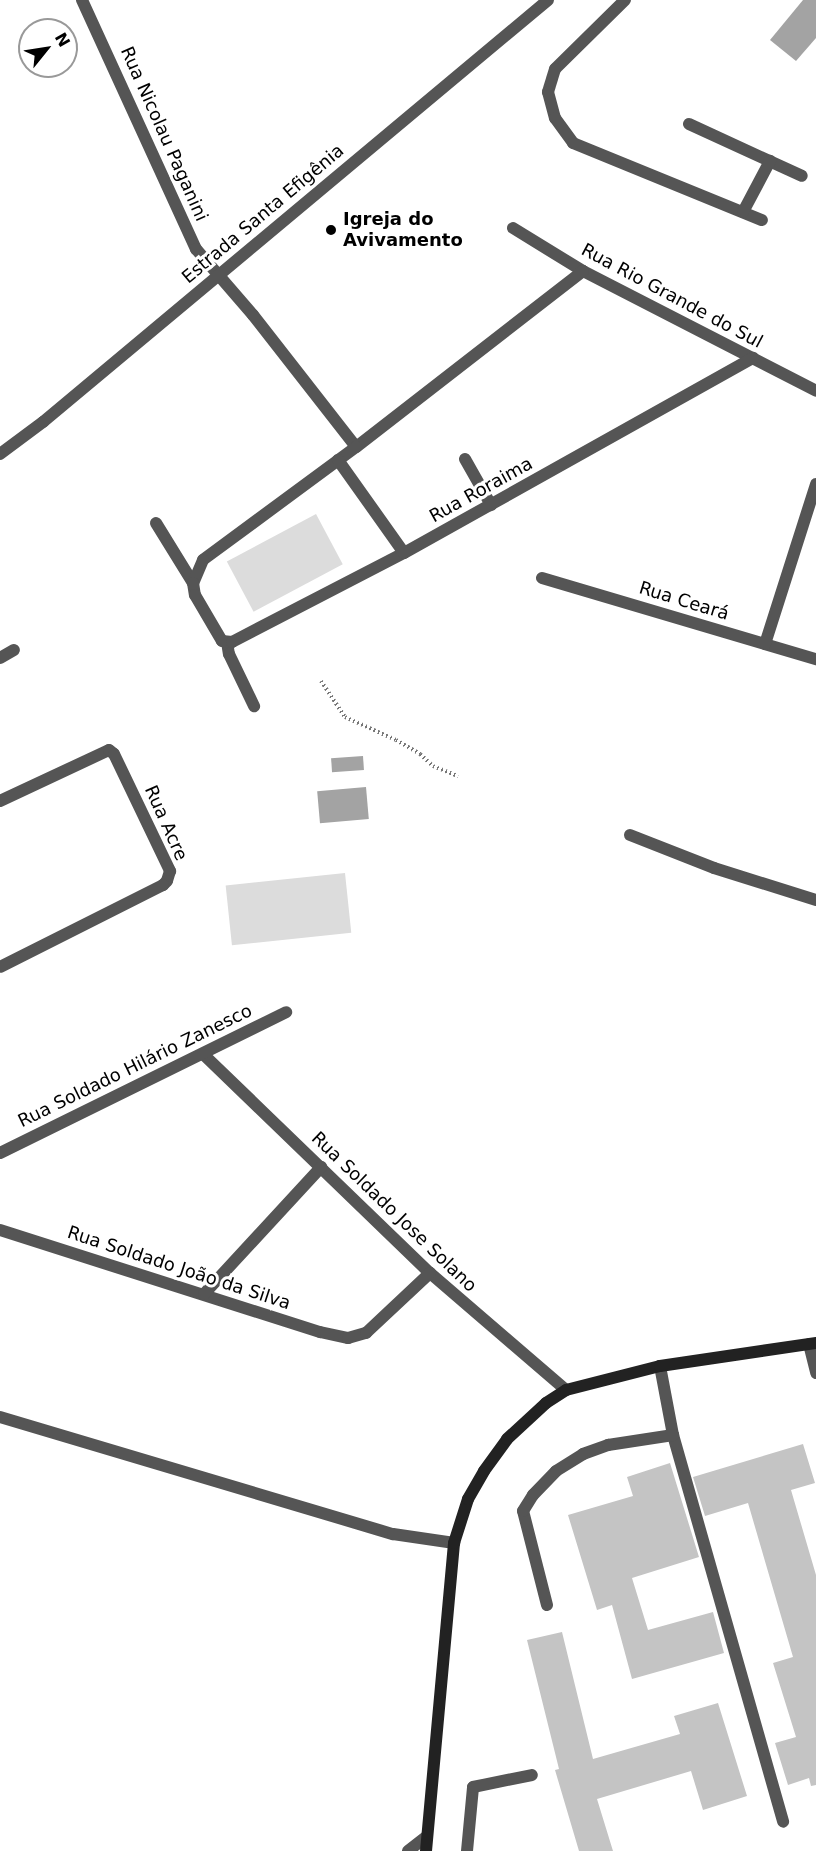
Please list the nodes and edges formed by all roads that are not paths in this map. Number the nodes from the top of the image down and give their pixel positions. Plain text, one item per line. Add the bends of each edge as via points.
1 (82, 0) edge
2 (548, 0) edge
3 (625, 0) edge
4 (689, 124) dead end
5 (770, 161) junction
6 (802, 176) dead end
7 (743, 212) junction
8 (762, 220) dead end
9 (513, 228) dead end
10 (583, 271) junction
11 (218, 274) junction
12 (753, 358) junction
13 (816, 392) edge
14 (356, 447) junction
15 (0, 454) edge
16 (465, 459) dead end
17 (338, 460) junction
18 (816, 484) edge
19 (491, 505) junction
20 (156, 523) dead end
21 (404, 553) junction
22 (542, 578) dead end
23 (193, 584) junction
24 (224, 642) junction
25 (765, 644) junction
26 (14, 650) dead end
27 (0, 658) edge
28 (816, 659) edge
29 (254, 706) dead end
30 (1, 798) edge
31 (630, 834) dead end
32 (816, 900) edge
33 (0, 967) edge
34 (286, 1012) dead end
35 (203, 1054) junction
36 (0, 1153) edge
37 (321, 1167) junction
38 (0, 1230) edge
39 (430, 1274) junction
40 (204, 1294) junction
41 (812, 1343) edge
42 (660, 1366) junction
43 (816, 1373) edge
44 (566, 1390) junction
45 (0, 1418) edge
46 (673, 1435) junction
47 (454, 1544) junction
48 (546, 1605) dead end
49 (532, 1775) dead end
50 (783, 1822) dead end
51 (427, 1836) junction
52 (408, 1851) edge
53 (426, 1851) edge
54 (467, 1851) edge

1 - 11 street, Rua Nicolau Paganini via 196,249
2 - 11 street, Estrada Santa Efigênia
3 - 7 street via 555,69 548,92 555,118 573,143
4 - 5 street
5 - 6 street
5 - 7 street
7 - 8 street
9 - 10 street, Rua Rio Grande do Sul
10 - 12 street, Rua Rio Grande do Sul
10 - 14 street
11 - 14 street, Rua Nicolau Paganini
11 - 15 street, Estrada Santa Efigênia
12 - 13 street, Rua Rio Grande do Sul
12 - 19 street, Rua Roraima
14 - 17 street
16 - 19 street
17 - 21 street
17 - 23 street via 203,560
18 - 25 street
19 - 21 street, Rua Roraima
20 - 23 street
21 - 24 street, Rua Roraima via 232,642
22 - 25 street, Rua Ceará
23 - 24 street via 195,595
24 - 29 street
25 - 28 street, Rua Ceará
26 - 27 street
30 - 33 street, Rua Acre via 109,750 170,871 163,885
31 - 32 street via 714,868
34 - 35 street, Rua Soldado Hilário Zanesco
35 - 36 street, Rua Soldado Hilário Zanesco
35 - 37 street, Rua Soldado Jose Solano
37 - 39 street, Rua Soldado Jose Solano
37 - 40 street
38 - 40 street, Rua Soldado João da Silva
39 - 40 street, Rua Soldado João da Silva via 366,1333 348,1338
39 - 44 street, Rua Soldado Jose Solano
41 - 42 main road
41 - 43 street
42 - 44 main road
42 - 46 street
44 - 47 main road via 507,1439 468,1499
45 - 47 street via 393,1534
46 - 48 street via 618,1443 583,1454 556,1471 533,1495 523,1512
46 - 50 street
47 - 51 main road
49 - 54 street via 473,1787
51 - 52 street
51 - 53 main road

